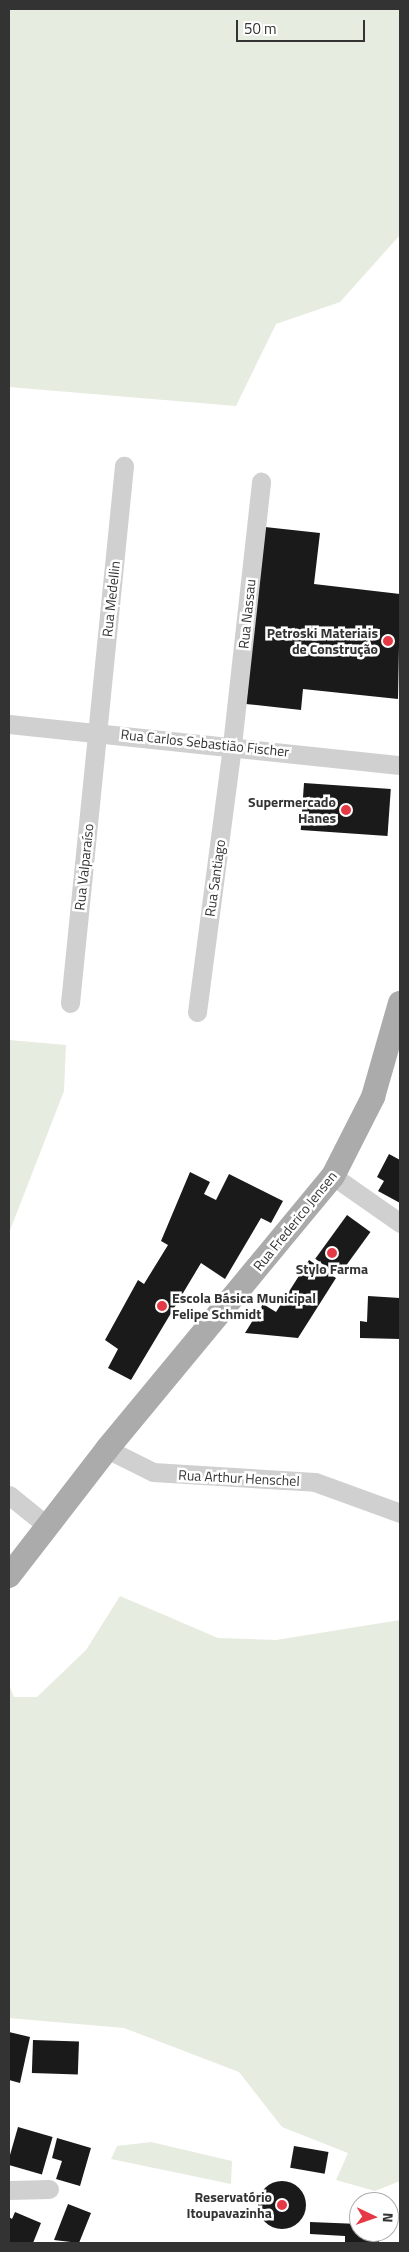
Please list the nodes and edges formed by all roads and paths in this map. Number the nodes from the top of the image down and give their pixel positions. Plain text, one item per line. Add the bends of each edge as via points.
1 (124, 466) dead end
2 (260, 482) dead end
3 (9, 724) edge
4 (97, 731) junction
5 (232, 745) junction
6 (400, 765) edge
7 (70, 1003) dead end
8 (400, 1003) edge
9 (197, 1012) dead end
10 (333, 1176) junction
11 (400, 1223) edge
12 (107, 1449) junction
13 (9, 1495) edge
14 (400, 1513) edge
15 (46, 1525) junction
16 (9, 1576) edge
17 (9, 2190) edge
18 (50, 2190) dead end

1 - 4 street, Rua Medellin
2 - 5 street, Rua Nassau
3 - 4 street, Rua Carlos Sebastião Fischer
4 - 5 street, Rua Carlos Sebastião Fischer
4 - 7 street, Rua Valparaíso
5 - 6 street, Rua Carlos Sebastião Fischer
5 - 9 street, Rua Santiago
8 - 10 main road, Rua Frederico Jensen via 373,1097
10 - 11 street
10 - 12 main road, Rua Frederico Jensen
12 - 14 street, Rua Arthur Henschel via 153,1472 315,1482
12 - 15 main road, Rua Frederico Jensen
13 - 15 street
15 - 16 main road, Rua Frederico Jensen
17 - 18 street

